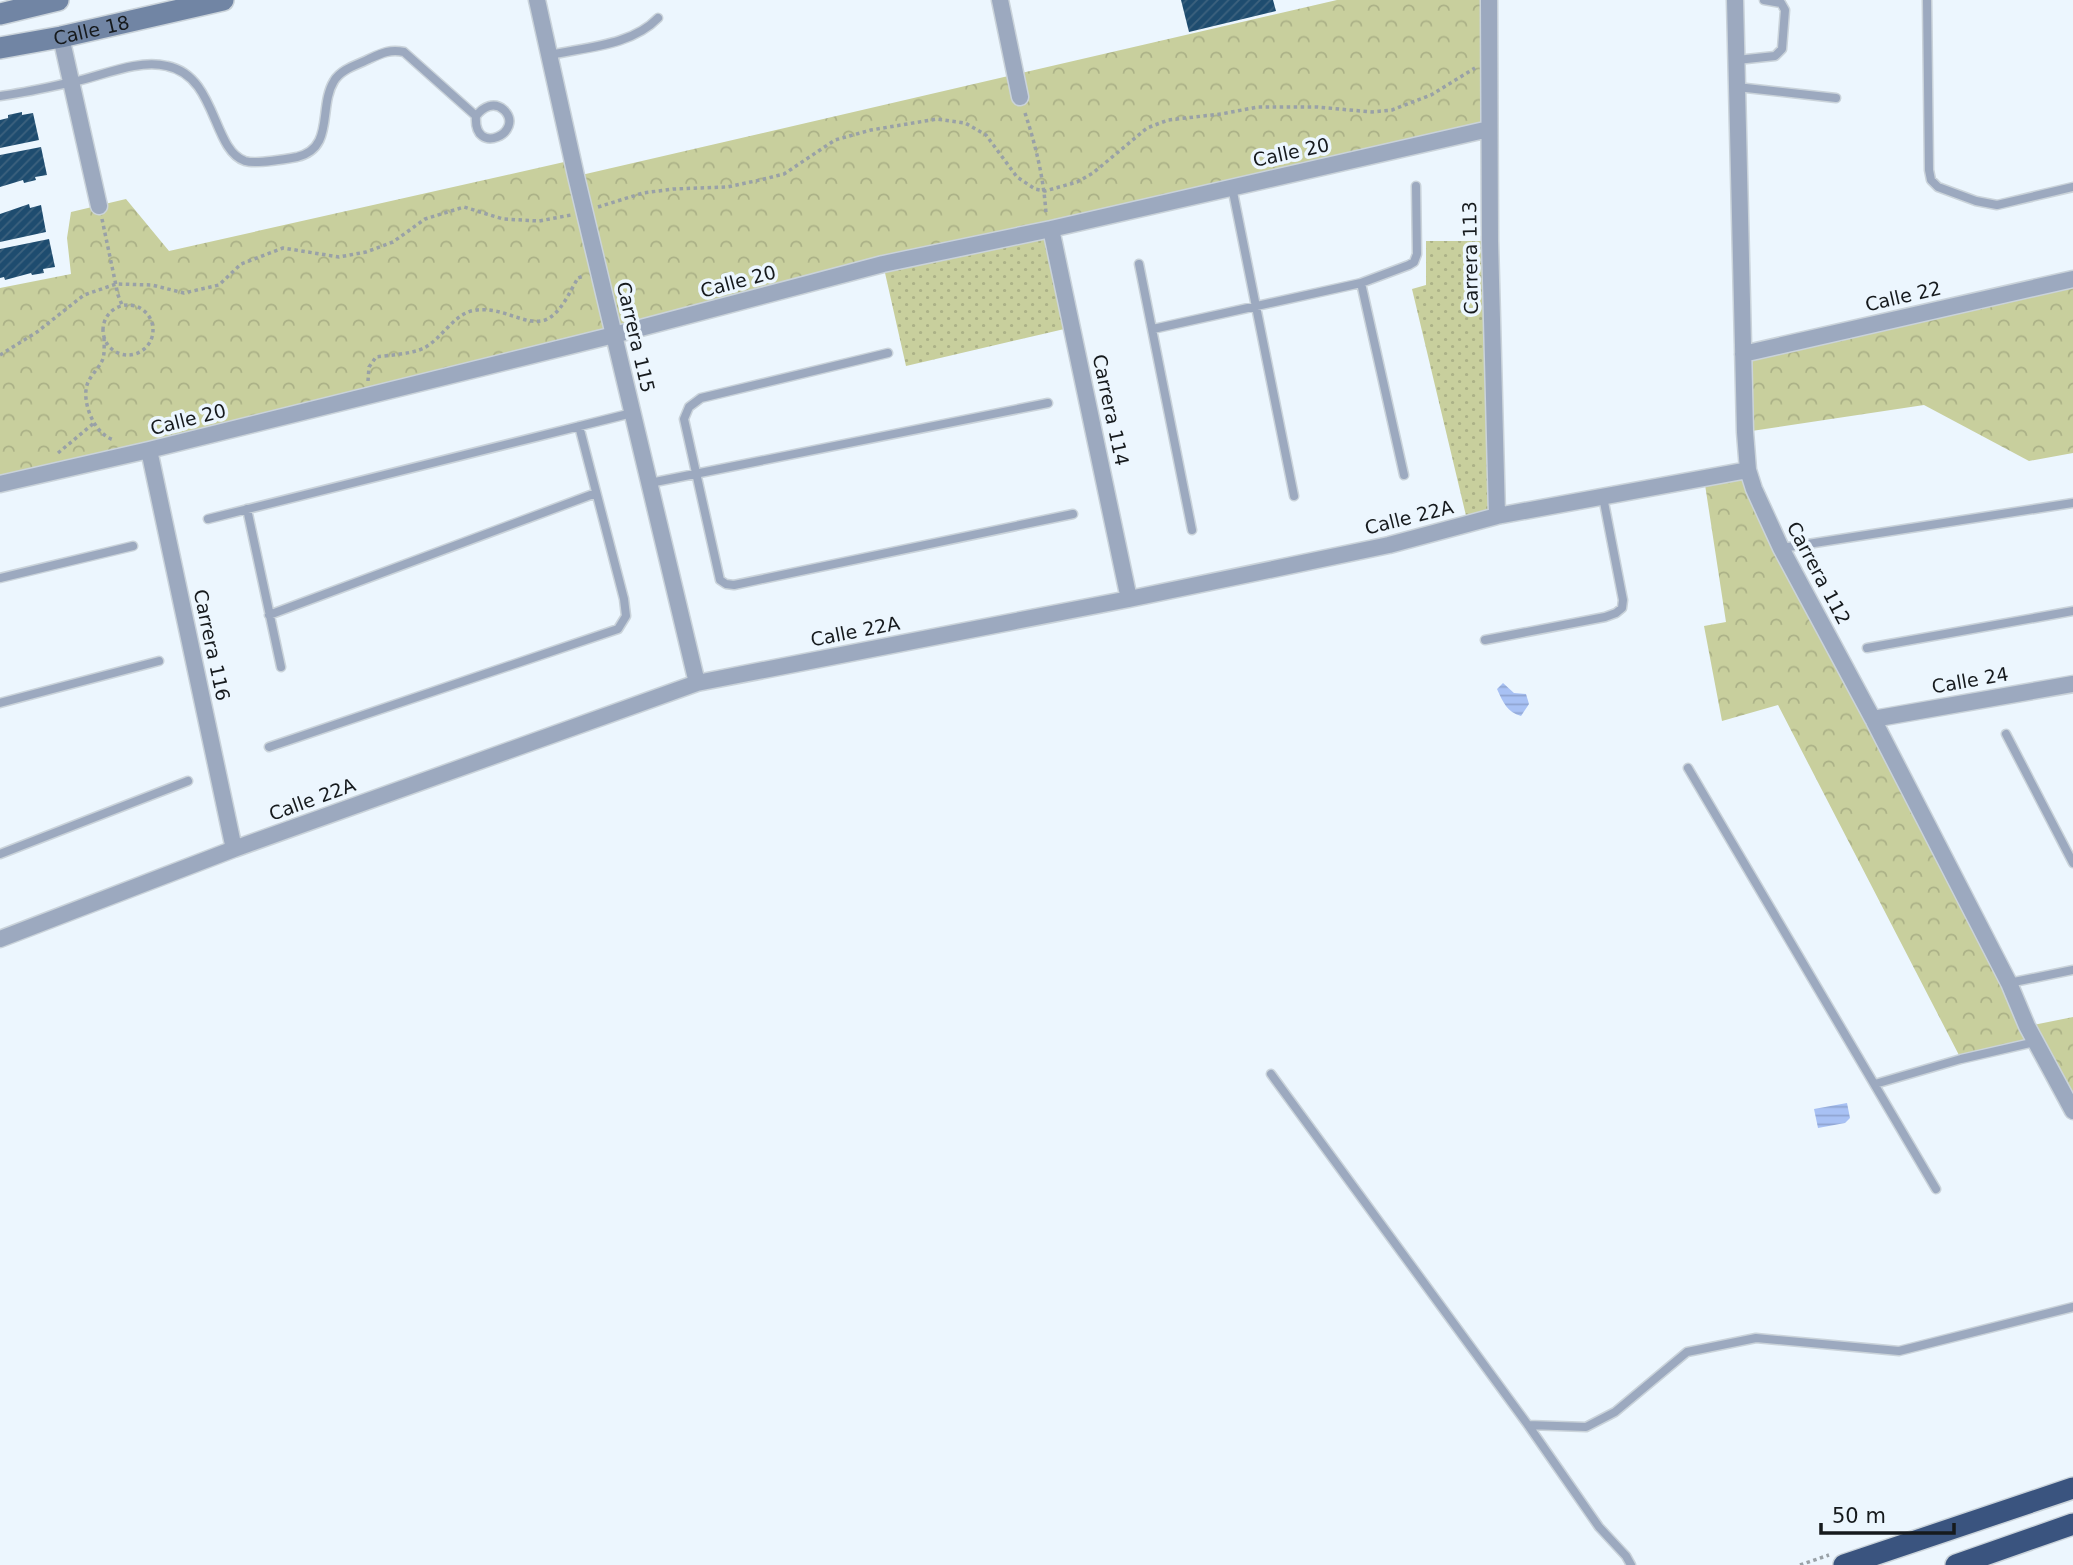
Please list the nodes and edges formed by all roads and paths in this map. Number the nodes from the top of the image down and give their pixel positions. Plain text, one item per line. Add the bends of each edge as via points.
1 (58, 0) edge
2 (223, 0) edge
3 (537, 0) edge
4 (1000, 0) edge
5 (1489, 0) edge
6 (1735, 0) edge
7 (1764, 0) edge
8 (1927, 0) edge
9 (30, 4) edge
10 (0, 14) edge
11 (658, 19) dead end
12 (61, 37) junction
13 (0, 48) edge
14 (550, 55) junction
15 (1489, 59) junction
16 (1737, 60) junction
17 (71, 83) junction
18 (1737, 88) junction
19 (0, 96) edge
20 (1020, 97) joint
21 (1836, 97) dead end
22 (477, 116) junction
23 (1489, 129) junction
24 (1231, 186) junction
25 (1416, 186) dead end
26 (2073, 187) edge
27 (1045, 191) junction
28 (99, 206) joint
29 (584, 211) junction
30 (1051, 229) junction
31 (1139, 264) dead end
32 (599, 272) junction
33 (2073, 279) edge
34 (1361, 283) junction
35 (116, 284) junction
36 (122, 305) junction
37 (1256, 305) junction
38 (1153, 329) junction
39 (614, 335) junction
40 (104, 338) junction
41 (888, 354) dead end
42 (1743, 354) junction
43 (0, 355) edge
44 (366, 396) junction
45 (1048, 403) dead end
46 (632, 413) junction
47 (579, 426) junction
48 (149, 450) junction
49 (1748, 470) junction
50 (695, 474) junction
51 (1404, 475) dead end
52 (27, 478) junction
53 (649, 483) junction
54 (0, 484) edge
55 (596, 493) junction
56 (1294, 496) dead end
57 (1603, 497) junction
58 (2073, 503) edge
59 (247, 509) junction
60 (1073, 514) dead end
61 (1497, 516) junction
62 (208, 519) dead end
63 (1192, 530) dead end
64 (133, 546) dead end
65 (1781, 548) junction
66 (0, 578) edge
67 (1129, 599) junction
68 (2073, 611) edge
69 (269, 615) junction
70 (1485, 640) dead end
71 (1867, 648) dead end
72 (159, 662) dead end
73 (281, 667) dead end
74 (697, 683) junction
75 (2073, 684) edge
76 (0, 703) edge
77 (1874, 719) junction
78 (2006, 734) dead end
79 (268, 747) dead end
80 (1688, 768) dead end
81 (188, 781) dead end
82 (234, 849) junction
83 (0, 854) edge
84 (2073, 863) edge
85 (0, 939) edge
86 (2073, 970) edge
87 (2008, 983) junction
88 (2035, 1042) junction
89 (1271, 1074) dead end
90 (1875, 1084) junction
91 (2073, 1111) edge
92 (1936, 1189) dead end
93 (2073, 1307) edge
94 (1528, 1425) junction
95 (2073, 1488) edge
96 (2073, 1524) edge
97 (1631, 1565) edge
98 (1844, 1565) edge
99 (1956, 1565) edge

1 - 9 main road, Calle 18
2 - 12 main road, Calle 18
3 - 14 street, Carrera 115
4 - 20 street
5 - 15 street, Carrera 113
6 - 16 street, Carrera 112
7 - 16 lane via 1781,3 1785,10 1782,49 1775,56
8 - 26 lane via 1931,180 1938,187 1997,205
9 - 10 main road, Calle 18
11 - 14 lane via 627,38
12 - 13 main road, Calle 18
12 - 17 street
14 - 29 street, Carrera 115
15 - 23 street, Carrera 113
15 - 27 path via 1431,95 1392,110 1258,107 1168,120 1147,128 1093,173
16 - 18 street, Carrera 112
17 - 19 lane
17 - 22 lane via 127,68 168,66 200,88 232,152 248,162 308,153 321,140 335,79 385,51 404,52
17 - 28 street
18 - 21 lane
18 - 42 street, Carrera 112
20 - 27 path
22 - 22 lane via 480,134 489,139 506,132 507,114 500,107 482,108
23 - 24 street, Calle 20
23 - 61 street, Carrera 113
24 - 30 street, Calle 20
24 - 37 lane
25 - 34 lane via 1414,262
27 - 29 path via 1017,177 986,135 965,123 937,119 835,140 783,174 760,180 643,193
27 - 30 path
28 - 35 path
29 - 32 street, Carrera 115
29 - 35 path via 539,221 503,219 464,206 425,219 393,242 366,252 339,257 283,248 241,264 219,285 184,293 152,285
30 - 39 street, Calle 20 via 883,264
30 - 67 street, Carrera 114
31 - 38 lane
32 - 39 street, Carrera 115
32 - 44 path via 578,278 559,310 545,320 526,321 489,308 468,312 423,348 376,357 369,367
33 - 42 street, Calle 22
34 - 37 lane
34 - 51 lane
35 - 36 path
35 - 43 path via 84,295
36 - 40 path via 106,317
36 - 40 path via 133,305 150,317 152,338 147,348 128,356 109,347
37 - 38 lane
37 - 56 lane
38 - 63 lane
39 - 44 street, Calle 20
39 - 46 street, Carrera 115
40 - 52 path via 103,360 86,389 94,424
41 - 50 lane via 701,398 689,407 684,419
42 - 49 street, Carrera 112
44 - 48 street, Calle 20
45 - 50 lane
46 - 47 lane
46 - 53 street, Carrera 115
47 - 55 lane
47 - 59 lane
48 - 52 street, Calle 20
48 - 82 street, Carrera 116
49 - 57 street, Calle 22A
49 - 65 street, Carrera 112
50 - 53 lane
50 - 60 lane via 718,575 734,585
52 - 54 street, Calle 20
53 - 74 street, Carrera 115
55 - 69 lane
55 - 79 lane via 625,600 626,616 618,629
57 - 61 street, Calle 22A
57 - 70 lane via 1622,608 1605,617
58 - 65 lane
59 - 62 lane
59 - 69 lane
61 - 67 street, Calle 22A via 1389,545
64 - 66 lane
65 - 77 street, Carrera 112
67 - 74 street, Calle 22A
68 - 71 lane
69 - 73 lane
72 - 76 lane
74 - 82 street, Calle 22A
75 - 77 street, Calle 24
77 - 87 street, Carrera 112
78 - 84 lane
80 - 90 lane
81 - 83 lane
82 - 85 street, Calle 22A
86 - 87 lane
87 - 88 street, Carrera 112
88 - 90 lane
88 - 91 street, Carrera 112
89 - 94 lane
90 - 92 lane
93 - 94 lane via 1899,1351 1756,1338 1687,1352 1615,1412 1586,1427
94 - 97 lane
95 - 98 highway
96 - 99 highway

